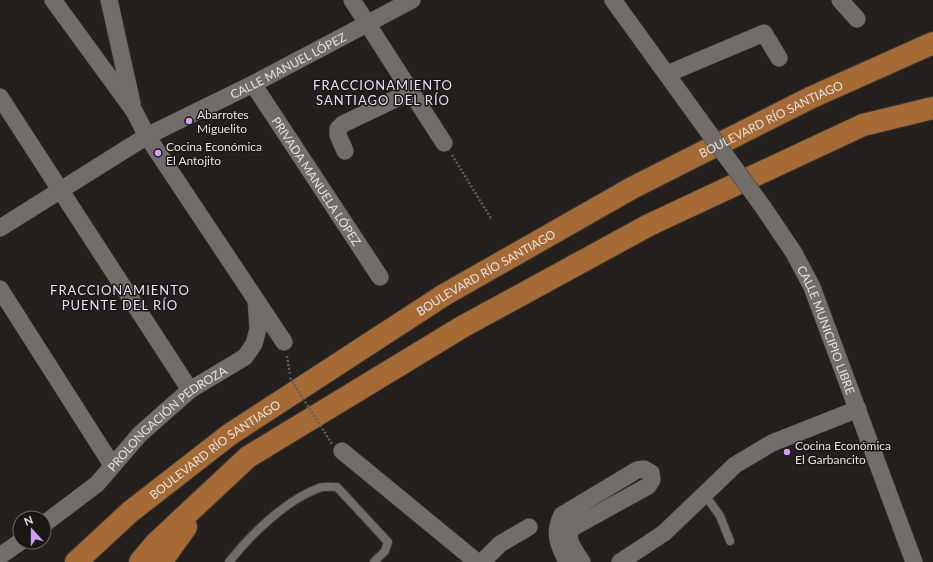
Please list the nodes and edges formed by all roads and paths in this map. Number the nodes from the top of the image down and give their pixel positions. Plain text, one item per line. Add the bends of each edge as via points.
1 (53, 0) edge
2 (109, 0) edge
3 (352, 0) edge
4 (412, 0) edge
5 (613, 0) edge
6 (840, 0) edge
7 (857, 19) dead end
8 (367, 23) junction
9 (933, 43) edge
10 (779, 58) dead end
11 (667, 74) junction
12 (253, 84) junction
13 (412, 91) junction
14 (0, 97) edge
15 (933, 108) edge
16 (134, 111) junction
17 (147, 136) junction
18 (444, 143) joint
19 (345, 152) dead end
20 (59, 191) junction
21 (492, 220) dead end
22 (0, 228) edge
23 (380, 277) dead end
24 (0, 289) edge
25 (256, 298) junction
26 (284, 342) joint
27 (190, 390) junction
28 (858, 409) junction
29 (337, 447) joint
30 (112, 465) junction
31 (210, 492) junction
32 (705, 495) junction
33 (52, 518) edge
34 (529, 527) dead end
35 (563, 529) junction
36 (730, 541) dead end
37 (12, 548) edge
38 (0, 556) edge
39 (76, 562) edge
40 (140, 562) edge
41 (161, 562) edge
42 (229, 562) edge
43 (374, 562) edge
44 (477, 562) edge
45 (482, 562) edge
46 (567, 562) edge
47 (582, 562) edge
48 (620, 562) edge
49 (914, 562) edge

1 - 16 street
2 - 16 street
3 - 8 street
4 - 8 street, CALLE MANUEL LÓPEZ
5 - 11 street, CALLE MUNICIPIO LIBRE
6 - 7 street
8 - 12 street, CALLE MANUEL LÓPEZ
8 - 13 street
9 - 39 main road, BOULEVARD RÍO SANTIAGO via 810,98 632,188 444,295 229,435 130,512
10 - 11 street via 764,33
11 - 28 street, CALLE MUNICIPIO LIBRE, bridge via 794,253 812,287
12 - 17 street, CALLE MANUEL LÓPEZ
12 - 23 street, PRIVADA MANUELA LÓPEZ
13 - 18 street
13 - 19 street via 343,124 338,129 338,135
14 - 20 street
15 - 31 main road via 863,125 648,225 462,327 248,457
16 - 17 street
17 - 20 street, CALLE MANUEL LÓPEZ
17 - 25 street
18 - 21 path
20 - 22 street, CALLE MANUEL LÓPEZ
20 - 27 street
24 - 30 street
25 - 26 street
25 - 27 street, PROLONGACIÓN PEDROZA via 258,329 254,344 245,357
26 - 29 path, bridge via 290,378
27 - 30 street, PROLONGACIÓN PEDROZA via 140,434
28 - 32 street via 772,443 735,465
28 - 49 street, CALLE MUNICIPIO LIBRE
29 - 44 street
30 - 33 street, PROLONGACIÓN PEDROZA via 97,484
31 - 40 main road via 156,543
31 - 41 main road
32 - 36 lane via 720,516
32 - 48 street via 664,533
34 - 45 street via 500,544
35 - 35 street via 572,528 648,486 652,480 651,473 644,469 637,470 562,515
35 - 46 street via 558,545
35 - 47 street
37 - 38 street
42 - 43 lane via 257,531 290,504 320,488 337,487 388,542 385,551

